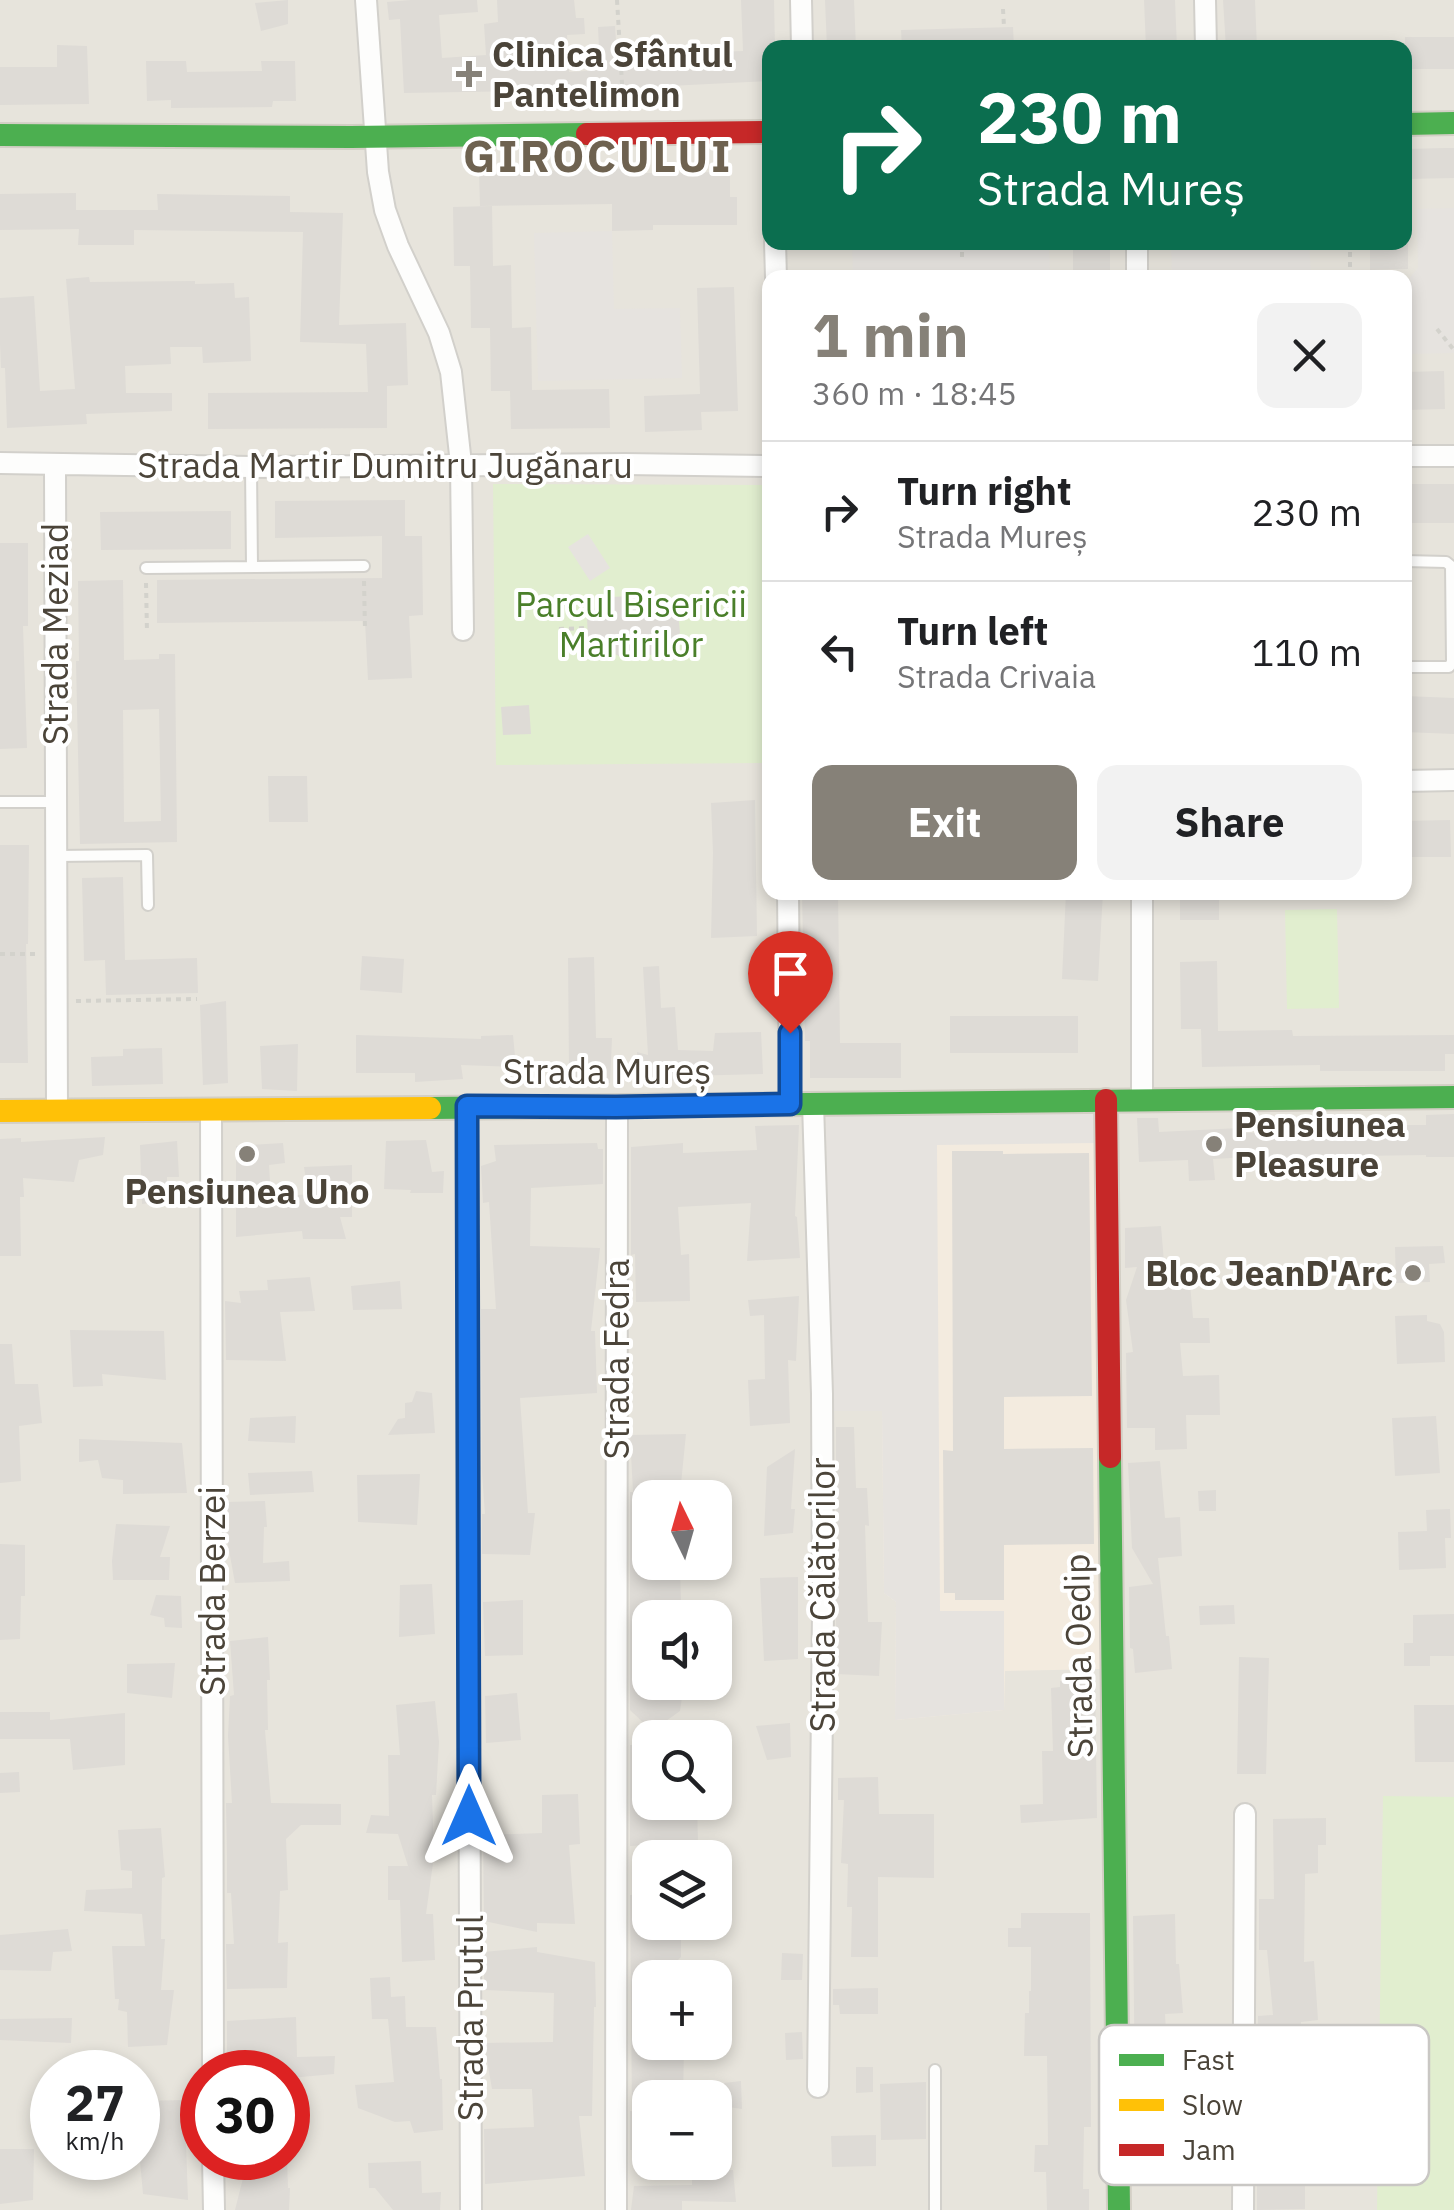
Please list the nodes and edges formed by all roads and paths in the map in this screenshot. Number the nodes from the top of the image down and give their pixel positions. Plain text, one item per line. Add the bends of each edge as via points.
1 (366, 0) edge
2 (617, 0) edge
3 (801, 0) edge
4 (1205, 0) edge
5 (1003, 8) dead end
6 (1004, 27) dead end
7 (802, 40) edge
8 (1206, 40) edge
9 (623, 100) dead end
10 (1454, 123) edge
11 (1412, 124) edge
12 (762, 132) edge
13 (0, 135) edge
14 (375, 136) junction
15 (962, 250) edge
16 (962, 257) dead end
17 (1437, 329) dead end
18 (1454, 350) edge
19 (1412, 456) edge
20 (1454, 456) edge
21 (0, 464) edge
22 (461, 464) junction
23 (54, 466) junction
24 (762, 466) edge
25 (251, 467) junction
26 (1412, 562) edge
27 (364, 566) joint
28 (252, 567) junction
29 (146, 568) joint
30 (587, 628) dead end
31 (365, 630) dead end
32 (463, 630) dead end
33 (559, 630) dead end
34 (147, 632) dead end
35 (1412, 667) edge
36 (1454, 780) edge
37 (1412, 781) edge
38 (0, 802) edge
39 (56, 802) junction
40 (56, 856) junction
41 (789, 900) edge
42 (1142, 900) edge
43 (148, 905) dead end
44 (0, 954) edge
45 (56, 954) junction
46 (197, 999) dead end
47 (56, 1002) junction
48 (1454, 1097) edge
49 (1106, 1100) junction
50 (1142, 1100) junction
51 (802, 1103) junction
52 (467, 1106) junction
53 (616, 1107) junction
54 (210, 1109) junction
55 (0, 1111) edge
56 (56, 1111) junction
57 (1245, 1814) dead end
58 (1118, 2025) edge
59 (1244, 2025) edge
60 (213, 2050) edge
61 (935, 2070) dead end
62 (818, 2088) dead end
63 (214, 2180) edge
64 (1120, 2185) edge
65 (1243, 2185) edge
66 (214, 2210) edge
67 (470, 2210) edge
68 (616, 2210) edge
69 (935, 2210) edge
70 (1120, 2210) edge
71 (1243, 2210) edge

1 - 14 street
2 - 9 path
3 - 7 street
4 - 8 street
5 - 6 path
10 - 11 street
12 - 14 street
13 - 14 street
14 - 22 street via 384,210 451,372
15 - 16 path
17 - 18 path
19 - 20 street
21 - 23 street, Strada Martir Dumitru Jugănaru
22 - 24 street, Strada Martir Dumitru Jugănaru
22 - 25 street, Strada Martir Dumitru Jugănaru
22 - 32 street
23 - 25 street, Strada Martir Dumitru Jugănaru
23 - 39 street, Strada Meziad
25 - 28 lane
26 - 35 lane via 1450,566 1452,662
27 - 28 lane
27 - 31 path
28 - 29 lane
29 - 34 path
30 - 33 path
36 - 37 street
38 - 39 lane
39 - 40 street, Strada Meziad
40 - 43 lane via 148,855
40 - 45 street, Strada Meziad
41 - 51 street, Strada Călătorilor
42 - 50 street
44 - 45 path
45 - 47 street, Strada Meziad
46 - 47 path
47 - 56 street, Strada Meziad
48 - 50 street, Strada Mureș
49 - 50 street, Strada Mureș
49 - 51 street, Strada Mureș
49 - 58 street, Strada Oedip
51 - 53 street, Strada Mureș
51 - 62 street, Strada Călătorilor via 822,1394
52 - 53 street, Strada Mureș
52 - 54 street, Strada Mureș
52 - 67 street, Strada Prutul
53 - 68 street, Strada Fedra
54 - 56 street, Strada Mureș
54 - 60 street, Strada Berzei
55 - 56 street, Strada Mureș
57 - 59 street
61 - 69 lane
63 - 66 street
64 - 70 street, Strada Oedip
65 - 71 street

